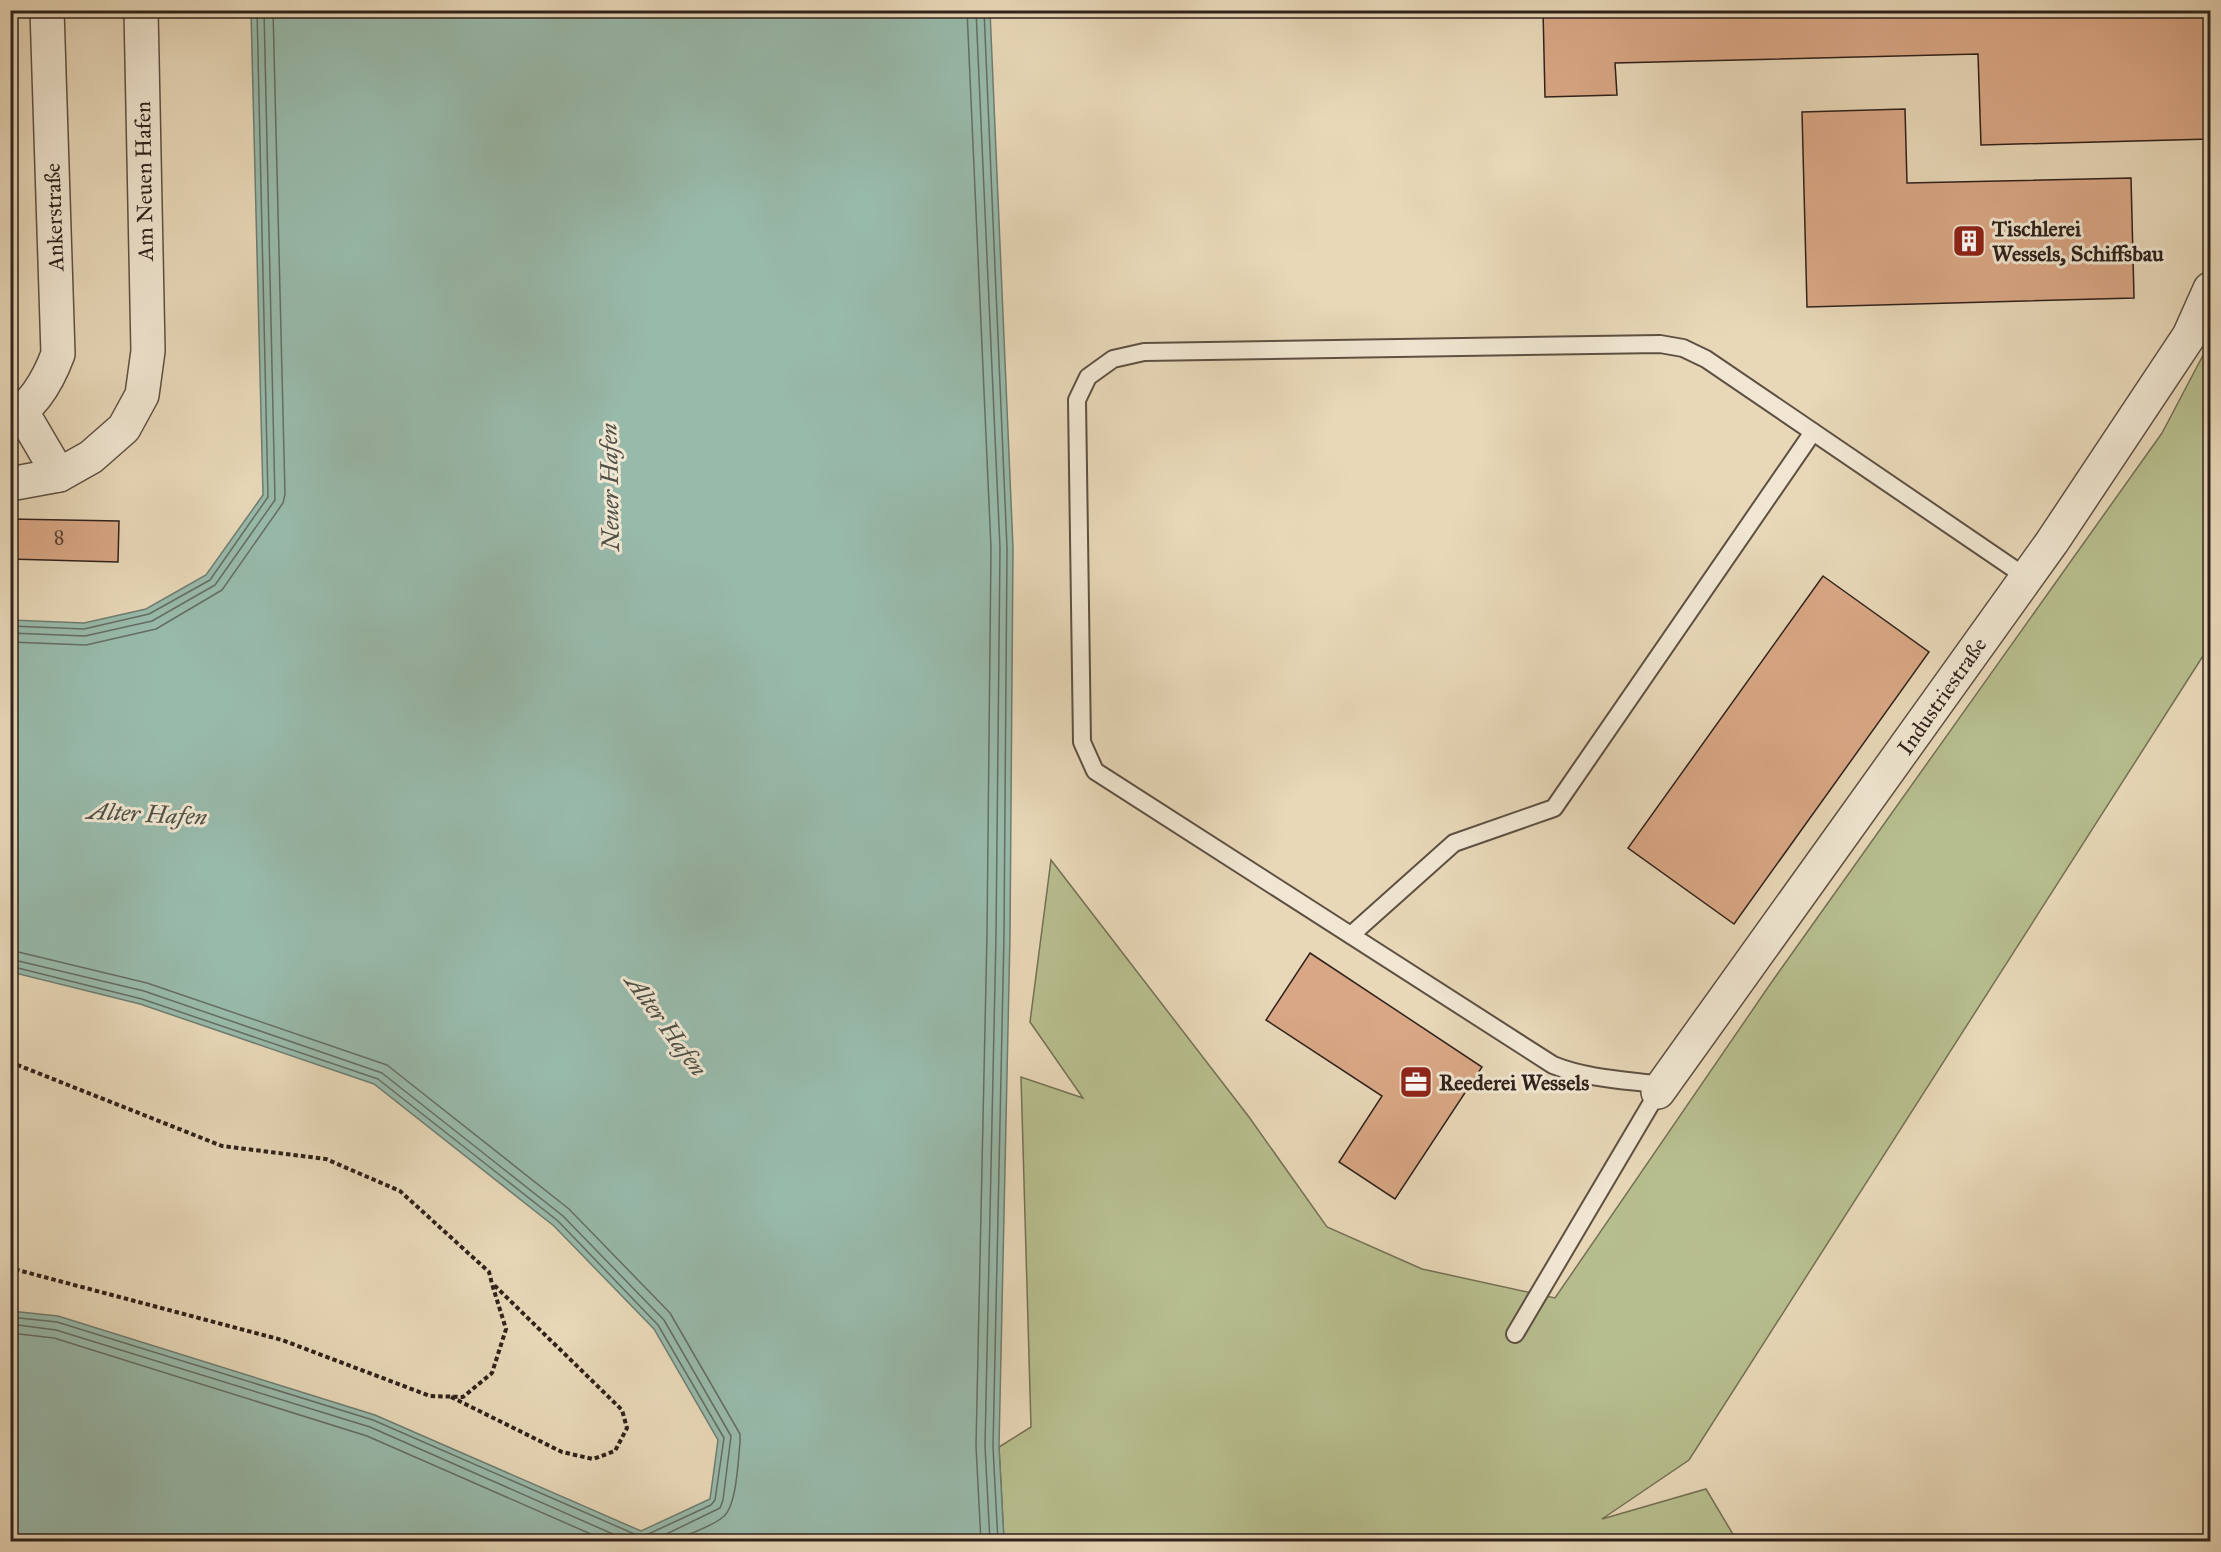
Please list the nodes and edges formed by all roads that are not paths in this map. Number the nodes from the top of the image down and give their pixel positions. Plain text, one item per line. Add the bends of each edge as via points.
1 (47, 10) edge
2 (141, 10) edge
3 (2211, 289) edge
4 (16, 415) edge
5 (1813, 432) junction
6 (58, 476) junction
7 (10, 484) edge
8 (2026, 577) junction
9 (1351, 935) junction
10 (1660, 1089) junction
11 (1515, 1335) dead end

1 - 4 street, Ankerstraße via 58,354 49,377
2 - 6 street, Am Neuen Hafen via 148,351 142,395 124,428 91,457
3 - 8 street, Industriestraße via 2189,336
4 - 6 street, Ankerstraße
5 - 8 lane
5 - 9 lane via 1554,808 1454,843
5 - 9 lane via 1706,359 1683,348 1660,344 1143,352 1113,359 1088,377 1077,400 1082,742 1095,771
6 - 7 street
8 - 10 street, Industriestraße
9 - 10 lane via 1553,1065
10 - 11 lane

